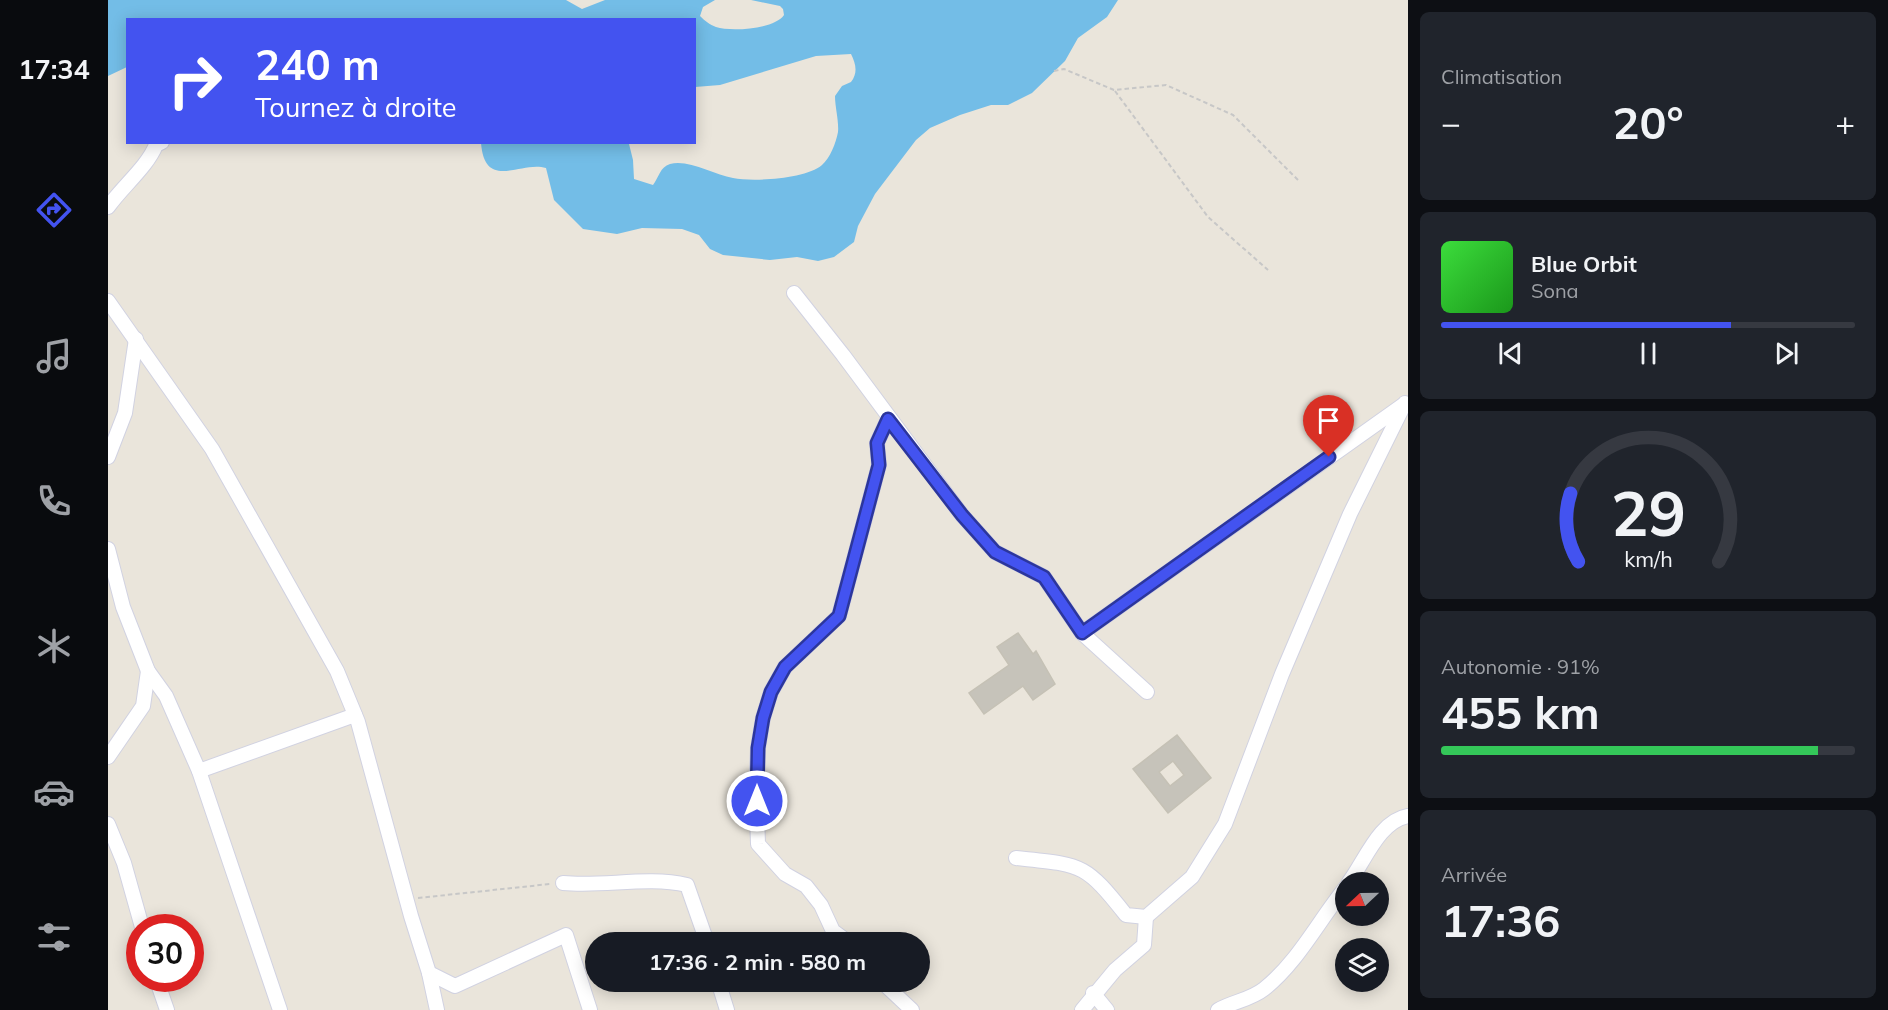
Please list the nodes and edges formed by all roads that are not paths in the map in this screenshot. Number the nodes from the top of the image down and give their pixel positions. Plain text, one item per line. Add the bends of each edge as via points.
1 (158, 144) edge
2 (108, 207) edge
3 (794, 293) dead end
4 (108, 301) edge
5 (136, 339) junction
6 (1407, 402) edge
7 (888, 419) junction
8 (108, 457) edge
9 (108, 549) edge
10 (1082, 633) junction
11 (148, 671) junction
12 (1147, 692) dead end
13 (355, 715) junction
14 (108, 757) edge
15 (199, 771) junction
16 (1408, 816) edge
17 (108, 824) edge
18 (1016, 858) dead end
19 (1357, 872) edge
20 (563, 883) road end
21 (1335, 901) edge
22 (138, 914) edge
23 (1146, 917) junction
24 (703, 932) edge
25 (834, 932) edge
26 (429, 973) junction
27 (160, 992) edge
28 (721, 992) edge
29 (893, 992) edge
30 (1093, 993) junction
31 (166, 1010) edge
32 (280, 1010) edge
33 (437, 1010) edge
34 (590, 1010) edge
35 (727, 1010) edge
36 (912, 1010) edge
37 (1082, 1010) edge
38 (1107, 1010) edge
39 (1218, 1010) edge

1 - 2 street via 151,159 123,185
3 - 7 street
4 - 5 street
5 - 8 street via 125,413
5 - 13 street via 212,449 337,671
6 - 10 street
6 - 23 street via 1346,524 1282,674 1225,824 1192,877
7 - 10 street via 975,530 995,552 1044,577
7 - 25 street via 877,443 879,465 839,616 785,667 771,692 758,748 758,844 785,874 806,886
9 - 11 street via 123,608
10 - 12 street
11 - 14 street via 143,706
11 - 15 street via 166,696
13 - 15 street
13 - 26 street
15 - 32 street
16 - 19 street via 1374,838
17 - 22 street
18 - 23 street via 1069,864 1087,871 1126,915
20 - 24 street via 668,881 687,885
21 - 39 street via 1295,957 1265,988 1245,1001 1232,1002
23 - 30 street via 1143,945
26 - 33 street
26 - 34 street via 455,986 566,935
27 - 31 street
28 - 35 street
29 - 36 street
30 - 37 street
30 - 38 street

